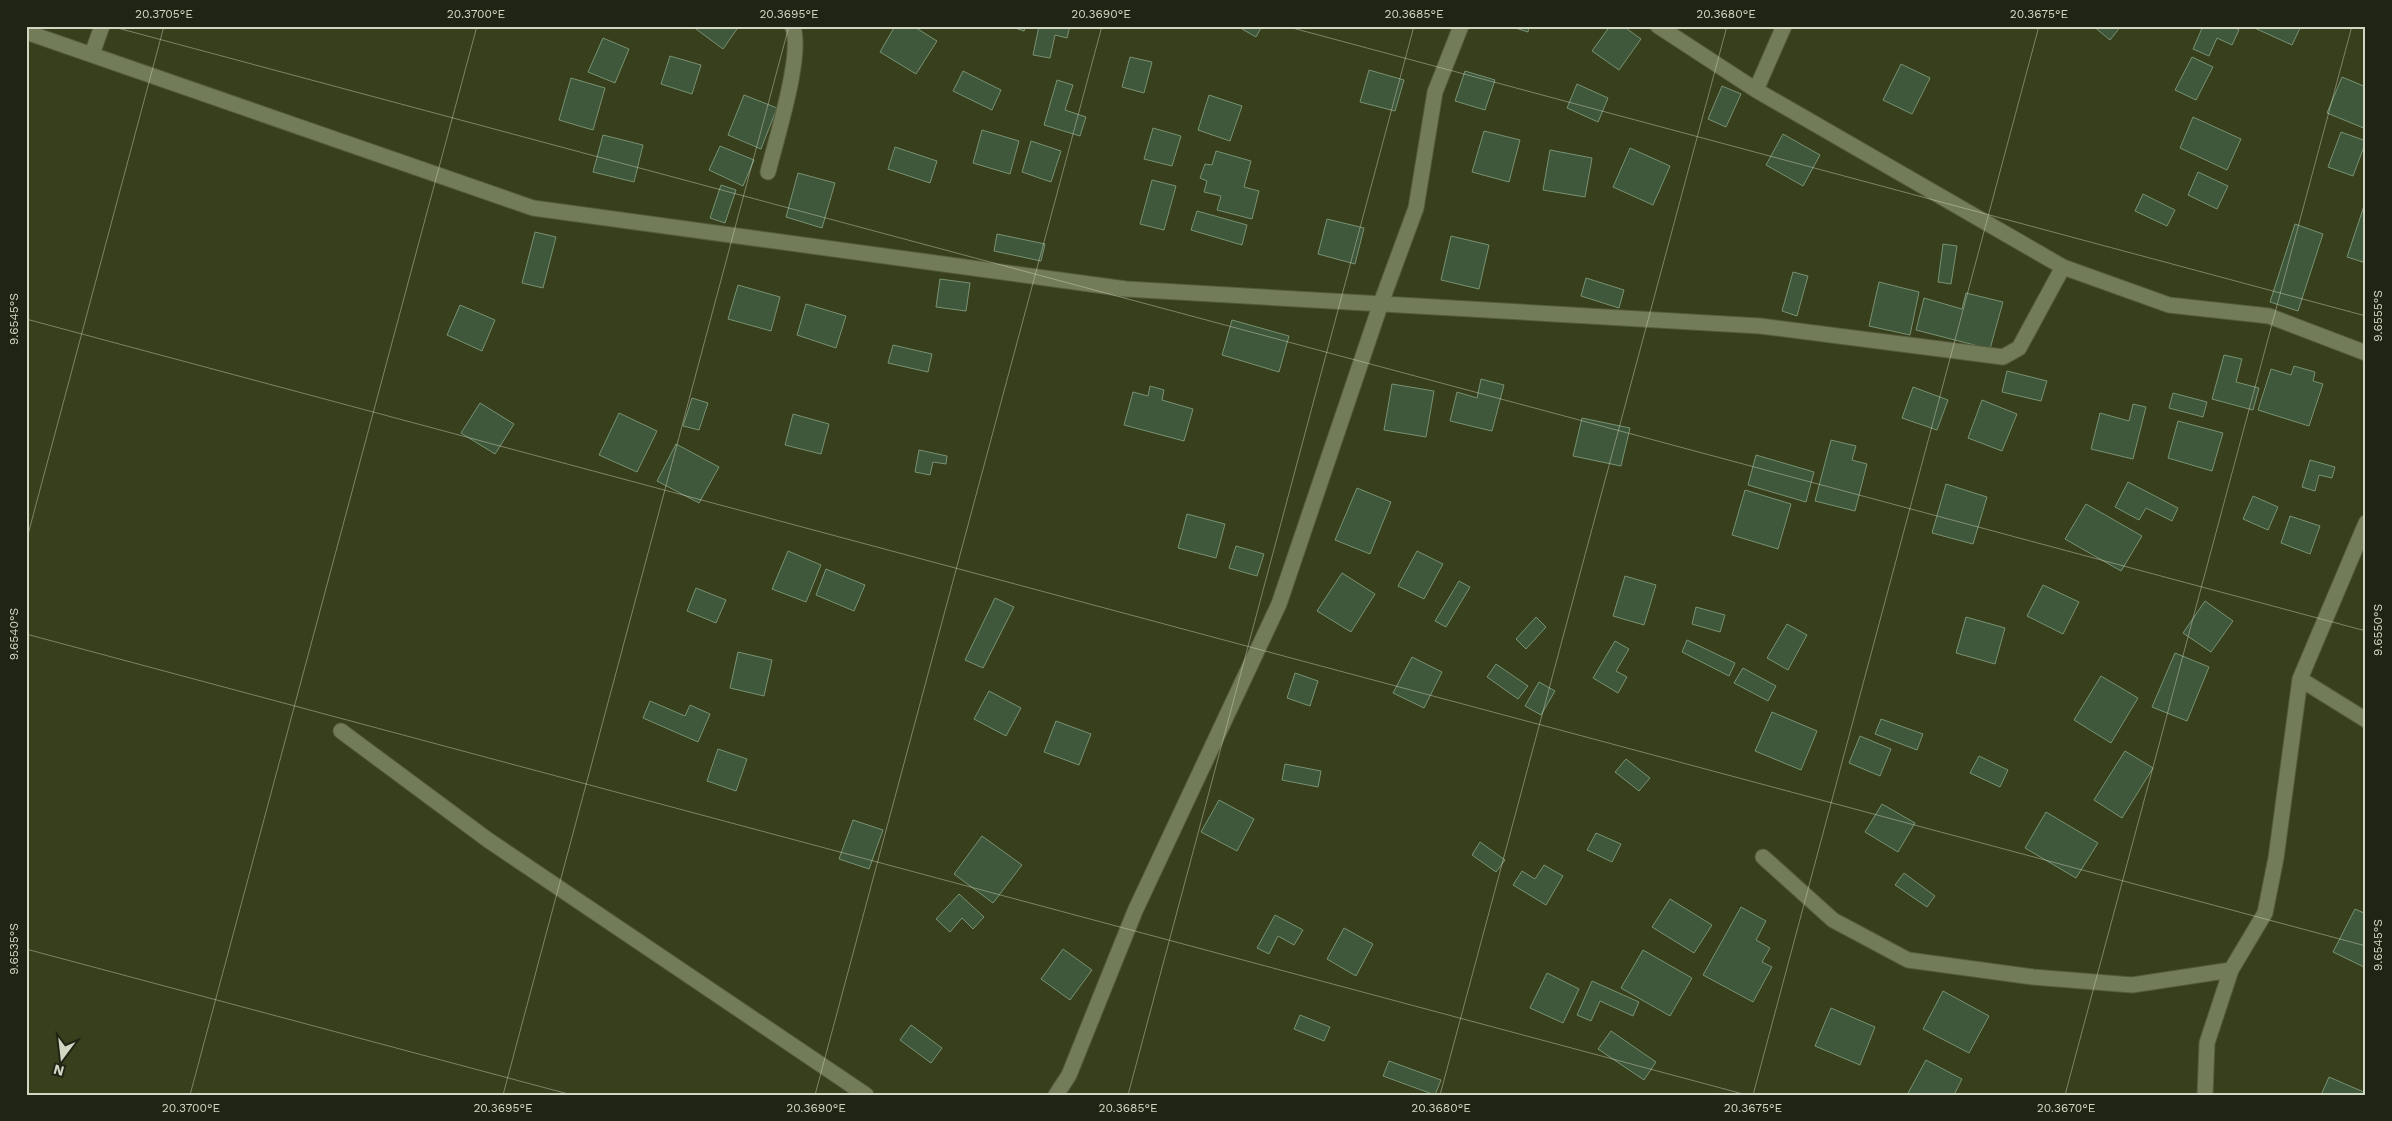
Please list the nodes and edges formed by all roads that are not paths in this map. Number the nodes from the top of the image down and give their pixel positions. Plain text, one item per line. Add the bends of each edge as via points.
1 (102, 26) edge
2 (792, 26) edge
3 (1461, 26) edge
4 (1658, 26) edge
5 (1784, 26) edge
6 (26, 32) edge
7 (92, 54) junction
8 (1756, 90) junction
9 (768, 172) dead end
10 (2063, 267) junction
11 (1381, 303) junction
12 (2366, 353) edge
13 (2366, 523) edge
14 (2300, 679) junction
15 (2366, 720) edge
16 (341, 730) dead end
17 (1763, 857) dead end
18 (2231, 970) junction
19 (866, 1095) edge
20 (1056, 1095) edge
21 (2205, 1095) edge

1 - 7 street
2 - 9 street via 796,55
3 - 11 street via 1435,92 1416,208
4 - 8 street
5 - 8 street
6 - 7 street
7 - 11 street via 533,208 1126,289
8 - 10 street
10 - 11 street via 2019,348 2003,357 1760,326
10 - 12 street via 2170,305 2269,316
11 - 20 street via 1279,604 1135,911 1069,1075
13 - 14 street
14 - 15 street
14 - 18 street via 2276,858 2265,913
16 - 19 street via 488,840
17 - 18 street via 1833,920 1908,960 2033,977 2132,985
18 - 21 street via 2206,1044

